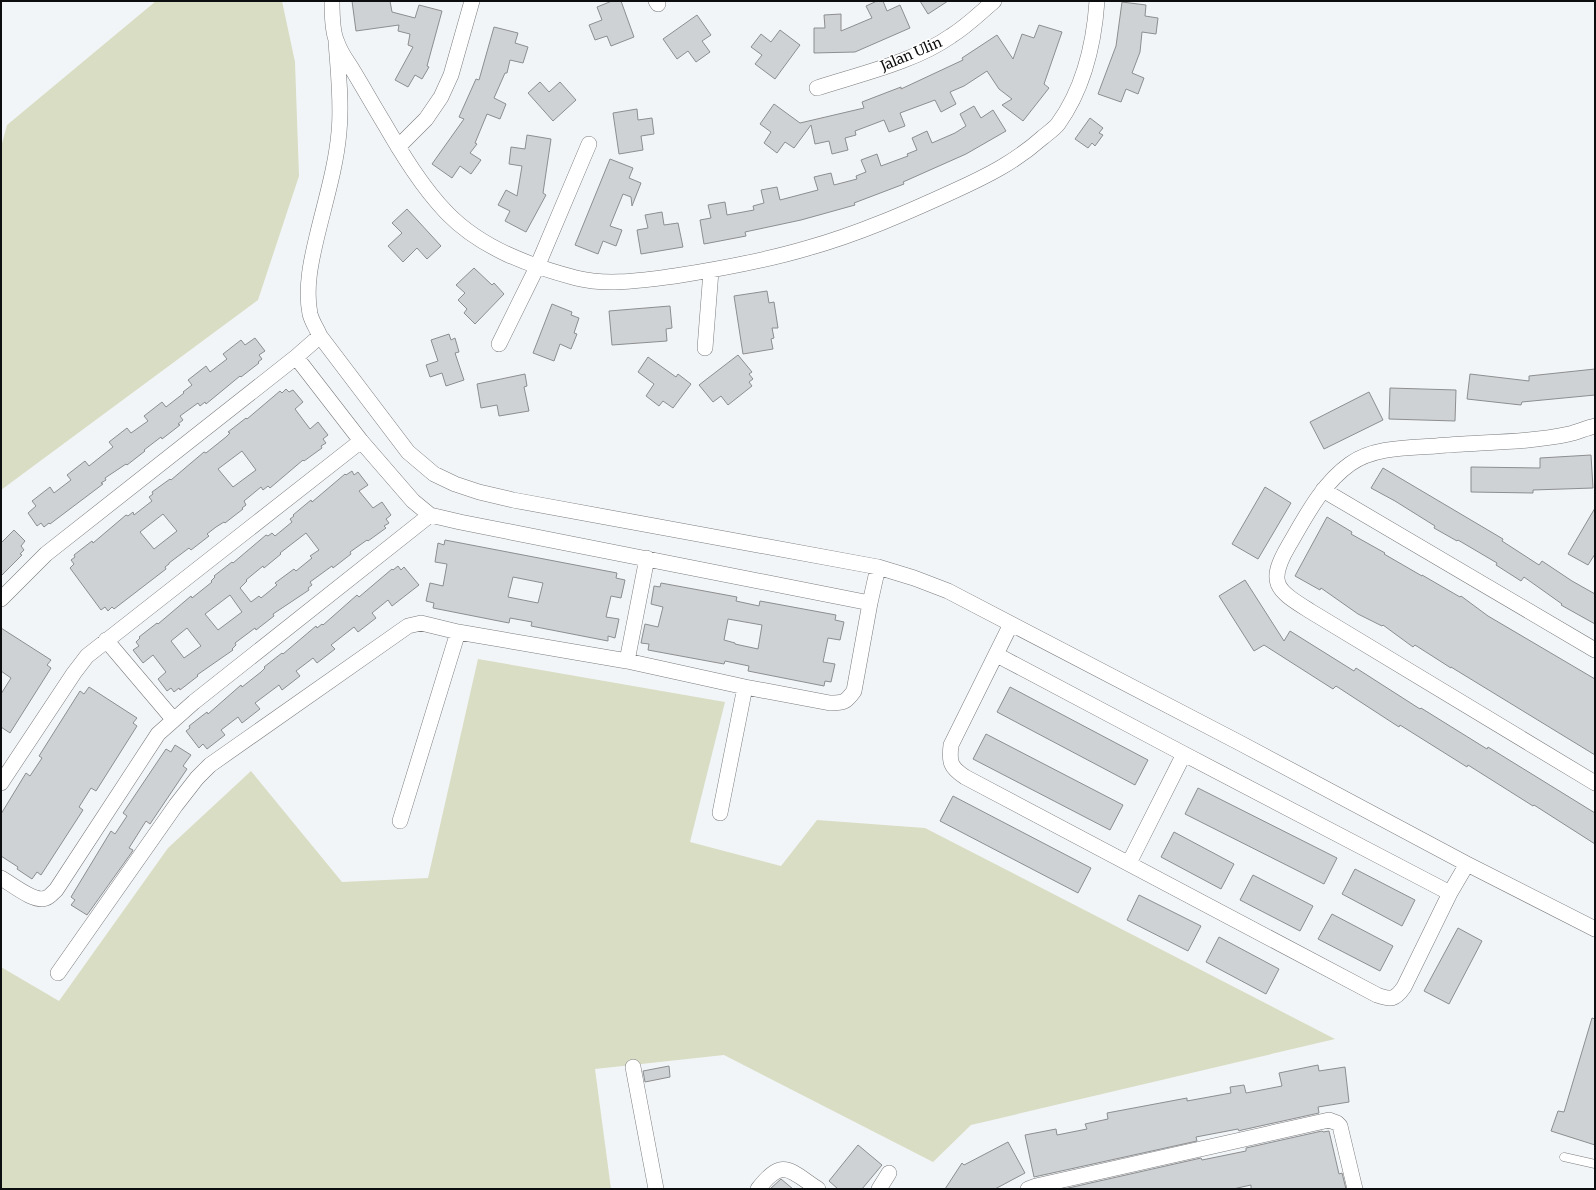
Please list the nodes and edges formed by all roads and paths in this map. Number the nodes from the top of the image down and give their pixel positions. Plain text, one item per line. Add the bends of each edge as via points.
1 (332, 1) edge
2 (472, 1) edge
3 (994, 1) edge
4 (1097, 1) edge
5 (336, 41) junction
6 (817, 88) dead end
7 (364, 89) junction
8 (340, 102) junction
9 (589, 144) dead end
10 (398, 147) junction
11 (537, 267) junction
12 (711, 271) junction
13 (320, 336) junction
14 (499, 344) dead end
15 (706, 348) dead end
16 (296, 357) junction
17 (1595, 426) edge
18 (361, 441) junction
19 (1323, 490) junction
20 (430, 515) junction
21 (647, 558) junction
22 (878, 567) junction
23 (1, 599) edge
24 (870, 603) junction
25 (1011, 624) junction
26 (458, 632) junction
27 (106, 640) junction
28 (1595, 650) edge
29 (997, 655) junction
30 (628, 661) junction
31 (745, 687) junction
32 (173, 719) junction
33 (1184, 754) junction
34 (1, 783) edge
35 (1595, 783) edge
36 (720, 813) dead end
37 (400, 820) dead end
38 (1129, 863) junction
39 (1467, 864) junction
40 (1, 878) edge
41 (1450, 893) junction
42 (1595, 929) edge
43 (58, 973) dead end
44 (634, 1067) dead end
45 (1564, 1157) dead end
46 (1595, 1164) edge
47 (889, 1173) dead end
48 (656, 1189) edge
49 (758, 1189) edge
50 (818, 1189) edge
51 (879, 1189) edge
52 (1028, 1189) edge
53 (1355, 1189) edge

1 - 5 street
2 - 10 street via 451,75 441,98 426,119
3 - 6 street, Jalan Ulin via 956,33 912,57
4 - 12 street via 1089,58 1077,91 1057,125 1029,150 1007,165 924,205 873,226 803,250
5 - 7 street
5 - 8 street
7 - 8 street
7 - 10 street
8 - 13 street via 334,164 311,260 309,282 308,302
9 - 11 street
10 - 11 street via 446,212 461,226 482,241
11 - 12 street via 579,279 612,282
11 - 14 street
12 - 15 street
13 - 16 street
13 - 22 street via 408,452 434,474 455,484 513,500
16 - 18 street
16 - 23 street via 46,554
17 - 19 street via 1569,434 1388,450 1352,463
18 - 20 street via 413,501
18 - 27 street
19 - 28 street
19 - 35 street via 1283,557 1276,574 1280,590 1287,597
20 - 21 street
20 - 32 street
21 - 24 street
21 - 30 street
22 - 24 street
22 - 25 street via 948,591
24 - 31 street via 854,691 848,700 830,703
25 - 29 street
25 - 39 street
26 - 30 street
26 - 37 street
26 - 43 street via 421,623 408,626 210,765 176,805
27 - 32 street
27 - 34 street via 86,656
29 - 33 street
29 - 38 street via 951,744 951,764 965,777
30 - 31 street
31 - 36 street
32 - 40 street via 151,744 52,894 47,898 38,899
33 - 38 street
33 - 41 street
38 - 41 street via 1385,998 1399,995 1404,987
39 - 41 street
39 - 42 street
44 - 48 street
45 - 46 lane
47 - 51 street
49 - 50 street via 770,1174 786,1169
52 - 53 street via 1329,1120 1340,1126

